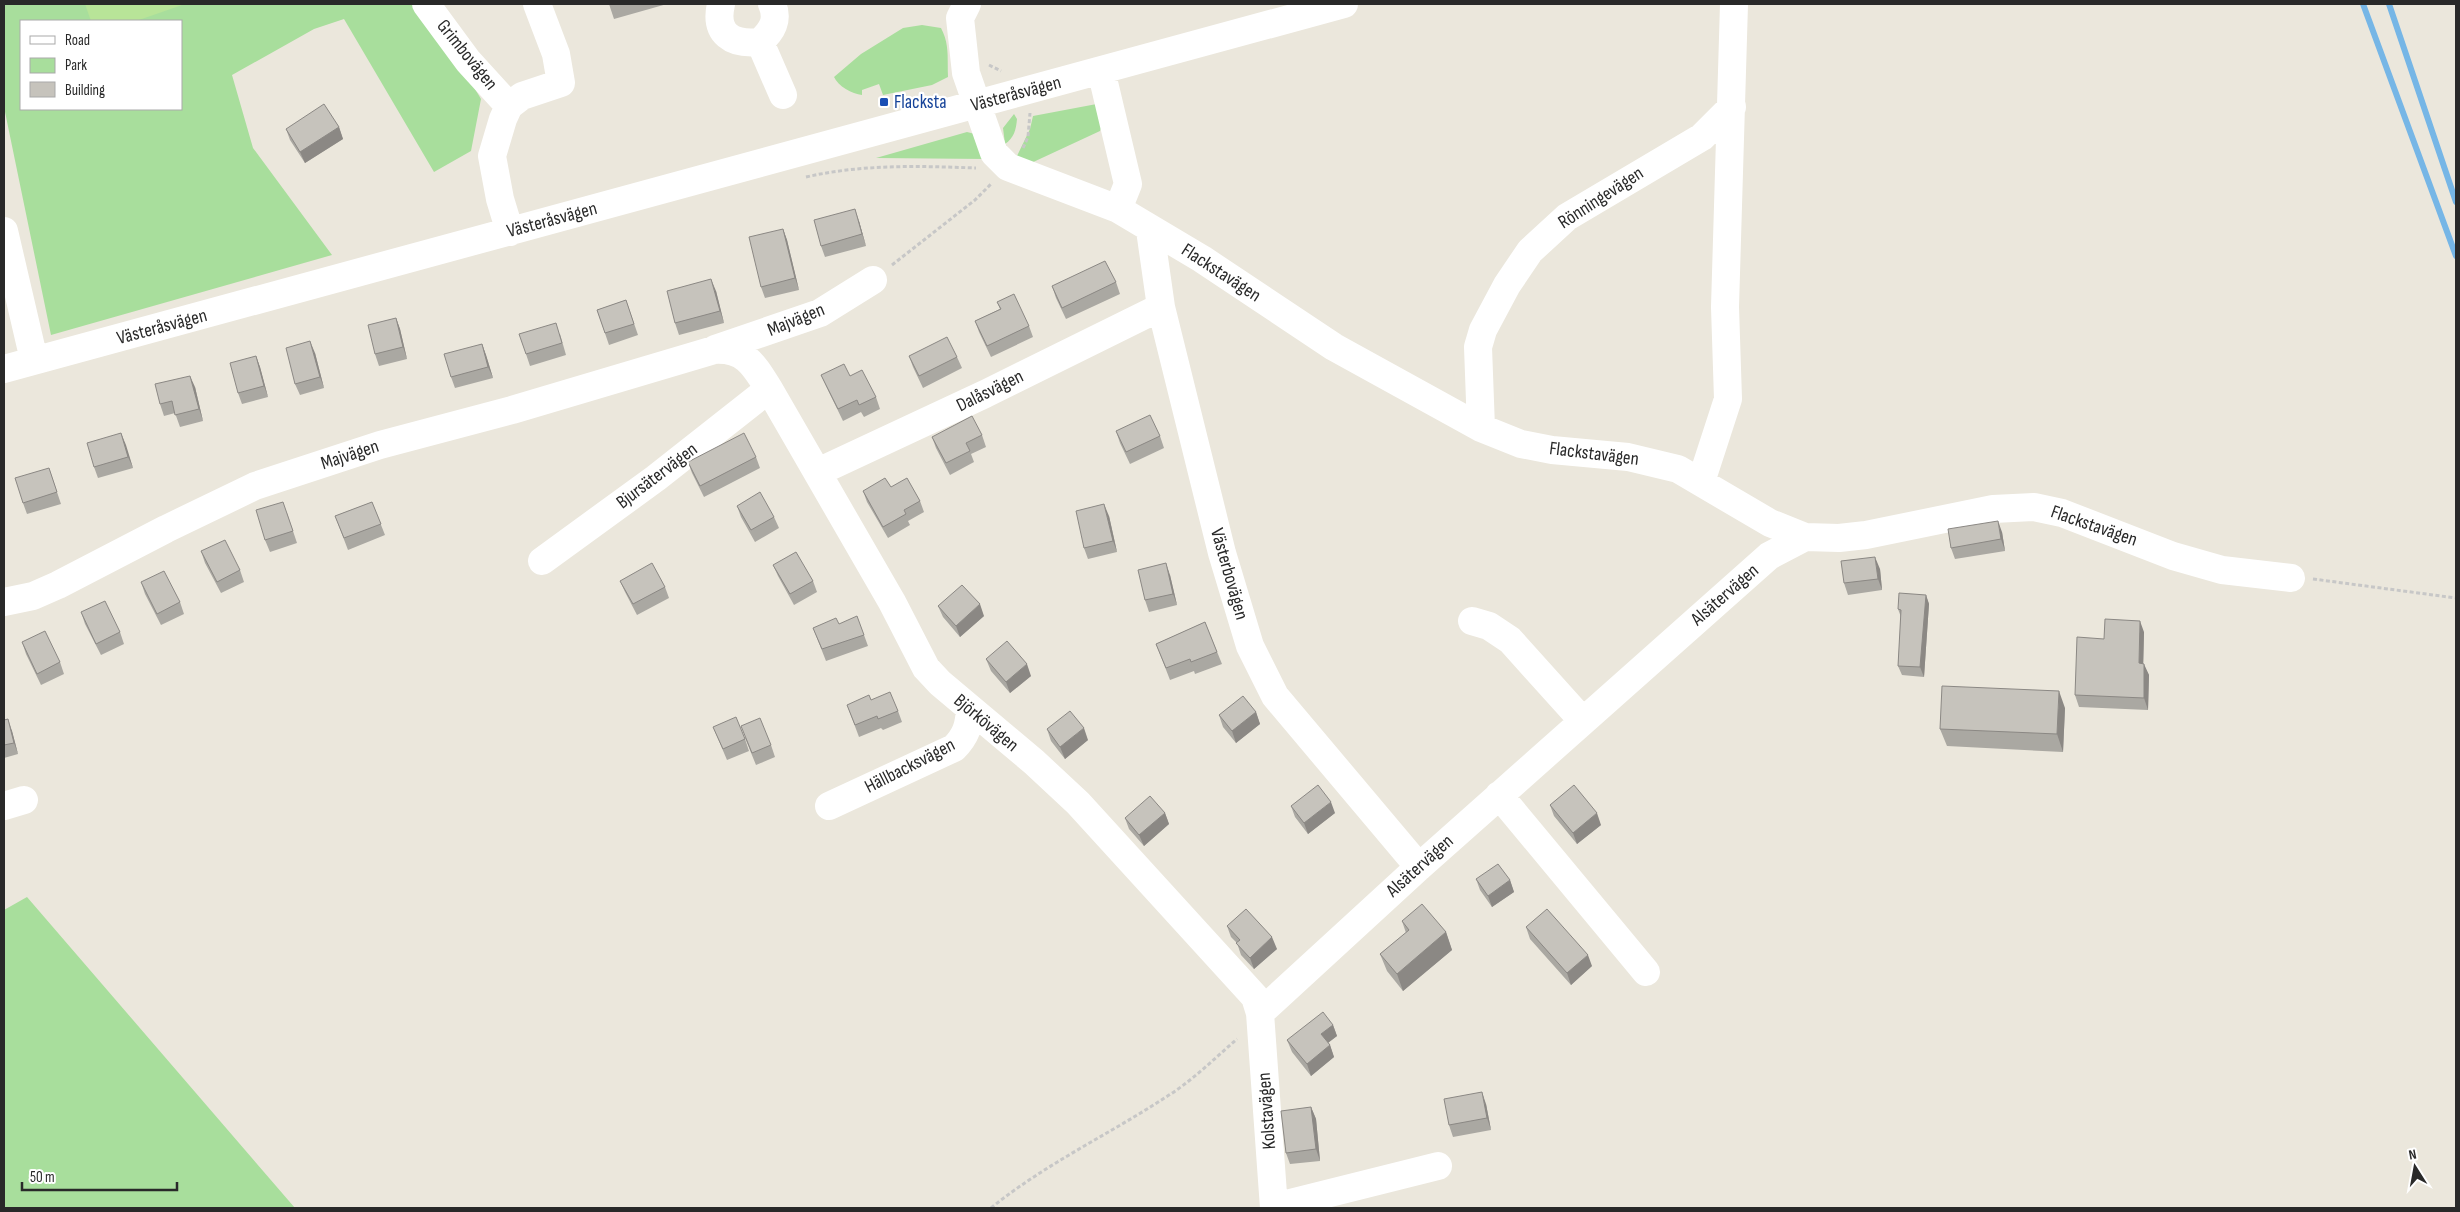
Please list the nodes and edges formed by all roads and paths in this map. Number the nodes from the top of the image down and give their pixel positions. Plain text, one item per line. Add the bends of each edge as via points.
1 (426, 4) edge
2 (537, 4) edge
3 (721, 4) edge
4 (772, 4) edge
5 (967, 4) edge
6 (1734, 4) edge
7 (1332, 5) edge
8 (760, 42) junction
9 (1101, 70) junction
10 (783, 95) dead end
11 (979, 104) junction
12 (509, 106) junction
13 (1732, 107) junction
14 (993, 182) dead end
15 (1118, 209) junction
16 (1150, 230) junction
17 (4, 232) edge
18 (510, 232) junction
19 (873, 280) joint
20 (1161, 307) junction
21 (714, 350) junction
22 (34, 360) junction
23 (4, 369) edge
24 (770, 389) junction
25 (1481, 428) junction
26 (818, 472) junction
27 (1702, 482) junction
28 (1805, 537) junction
29 (542, 562) dead end
30 (2291, 578) joint
31 (2456, 598) edge
32 (4, 602) edge
33 (1472, 621) dead end
34 (970, 709) junction
35 (1582, 720) junction
36 (1499, 795) junction
37 (828, 806) dead end
38 (1419, 867) junction
39 (1646, 972) dead end
40 (1260, 1013) junction
41 (1438, 1166) dead end
42 (991, 1208) edge
43 (1274, 1208) edge

1 - 12 street, Grimbovägen via 468,61
2 - 12 street, Grimbovägen via 556,54 561,83 522,96
3 - 8 street via 720,25 726,35 746,44
4 - 8 street via 773,28
5 - 11 street, Flackstavägen via 960,18 966,73
6 - 13 street
7 - 9 street, Västeråsvägen
8 - 10 street
9 - 11 street, Västeråsvägen
9 - 15 street via 1128,184
11 - 15 street, Flackstavägen via 994,152 1008,167
11 - 18 street, Västeråsvägen
12 - 18 street, Grimbovägen via 492,156
13 - 25 street, Rönningevägen via 1702,137 1567,217 1530,250 1507,285 1483,330 1478,347
13 - 27 street via 1724,307 1728,399
14 - 19 path via 975,200
15 - 16 street, Flackstavägen
16 - 20 street, Västerbovägen
16 - 25 street, Flackstavägen via 1202,259 1334,347
17 - 22 street
18 - 22 street, Västeråsvägen
19 - 21 street, Majvägen via 820,313
20 - 26 street, Dalåsvägen
20 - 38 street, Västerbovägen via 1222,553 1250,646 1275,696
21 - 24 street, Majvägen via 727,349 742,354
21 - 32 street, Majvägen via 380,445 255,486 58,585 32,596
22 - 23 street, Västeråsvägen
24 - 26 street, Björkövägen
24 - 29 street, Bjursätervägen
25 - 27 street, Flackstavägen via 1521,444 1656,462
26 - 34 street, Björkövägen via 926,668
27 - 28 street, Flackstavägen via 1770,523
28 - 30 street, Flackstavägen via 1866,535 1993,509 2034,507 2062,512 2173,556 2222,570
28 - 35 street, Alsätervägen via 1769,556
30 - 31 path
33 - 35 street via 1489,626 1510,640
34 - 37 street, Hällbacksvägen via 969,725 963,739 954,748
34 - 40 street, Björkövägen via 1078,803 1255,997
35 - 36 street, Alsätervägen
36 - 38 street, Alsätervägen
36 - 39 street
38 - 40 street, Alsätervägen
40 - 42 path via 1250,1028 1188,1082 1040,1172
40 - 43 street, Kolstavägen
41 - 43 street

